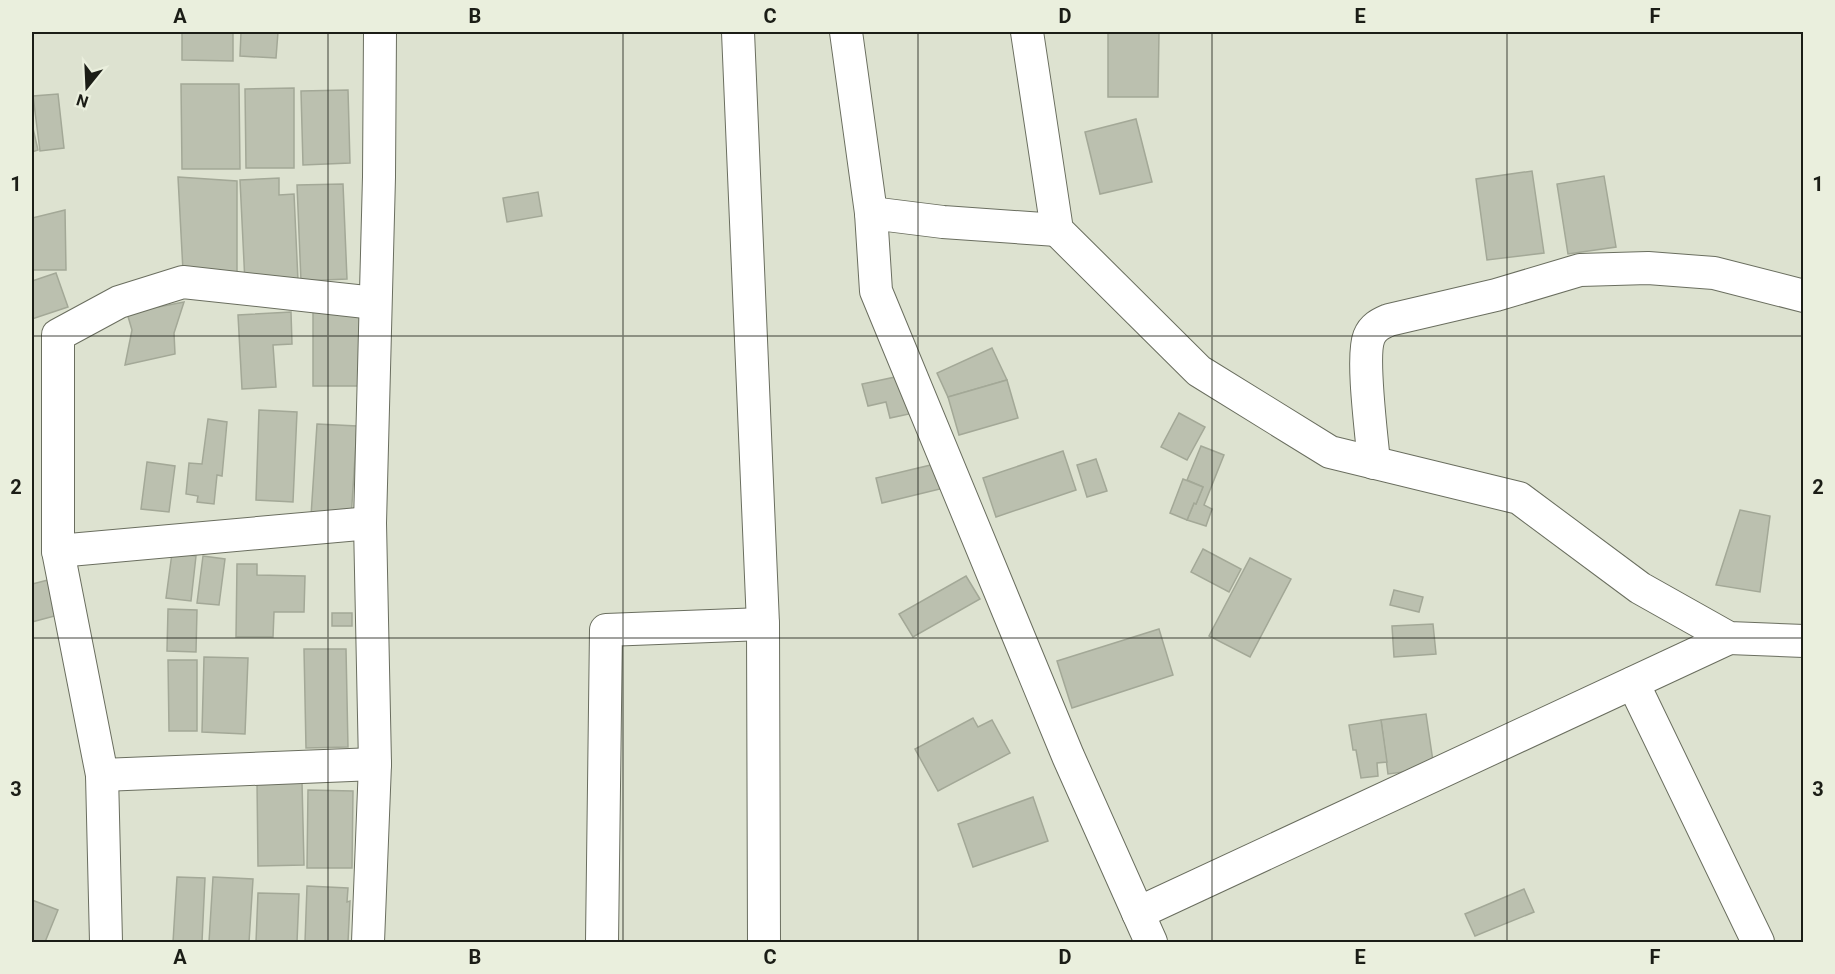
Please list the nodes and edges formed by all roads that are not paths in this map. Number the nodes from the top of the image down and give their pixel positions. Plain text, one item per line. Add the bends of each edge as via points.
1 (380, 32) edge
2 (738, 32) edge
3 (846, 32) edge
4 (1027, 32) edge
5 (871, 213) junction
6 (1057, 230) junction
7 (1803, 296) edge
8 (375, 303) junction
9 (1374, 463) junction
10 (370, 523) junction
11 (58, 551) junction
12 (763, 624) junction
13 (1729, 638) junction
14 (1803, 641) edge
15 (1633, 683) junction
16 (375, 764) junction
17 (102, 775) junction
18 (1138, 913) junction
19 (106, 942) edge
20 (368, 942) edge
21 (602, 942) edge
22 (764, 942) edge
23 (1150, 942) edge
24 (1758, 942) edge

1 - 8 street
2 - 12 street
3 - 5 street
4 - 6 street
5 - 6 street
5 - 18 street via 876,291 1068,756
6 - 9 street via 1199,370 1330,452
7 - 9 street via 1714,273 1648,268 1580,270 1389,320 1374,327 1368,339 1366,360
8 - 10 street
8 - 11 street via 183,282 119,302 58,335
9 - 13 street via 1519,498 1640,588
10 - 11 street
10 - 16 street
11 - 17 street
12 - 21 street via 606,630
12 - 22 street
13 - 14 street
13 - 15 street
15 - 18 street
15 - 24 street
16 - 17 street
16 - 20 street
17 - 19 street
18 - 23 street

